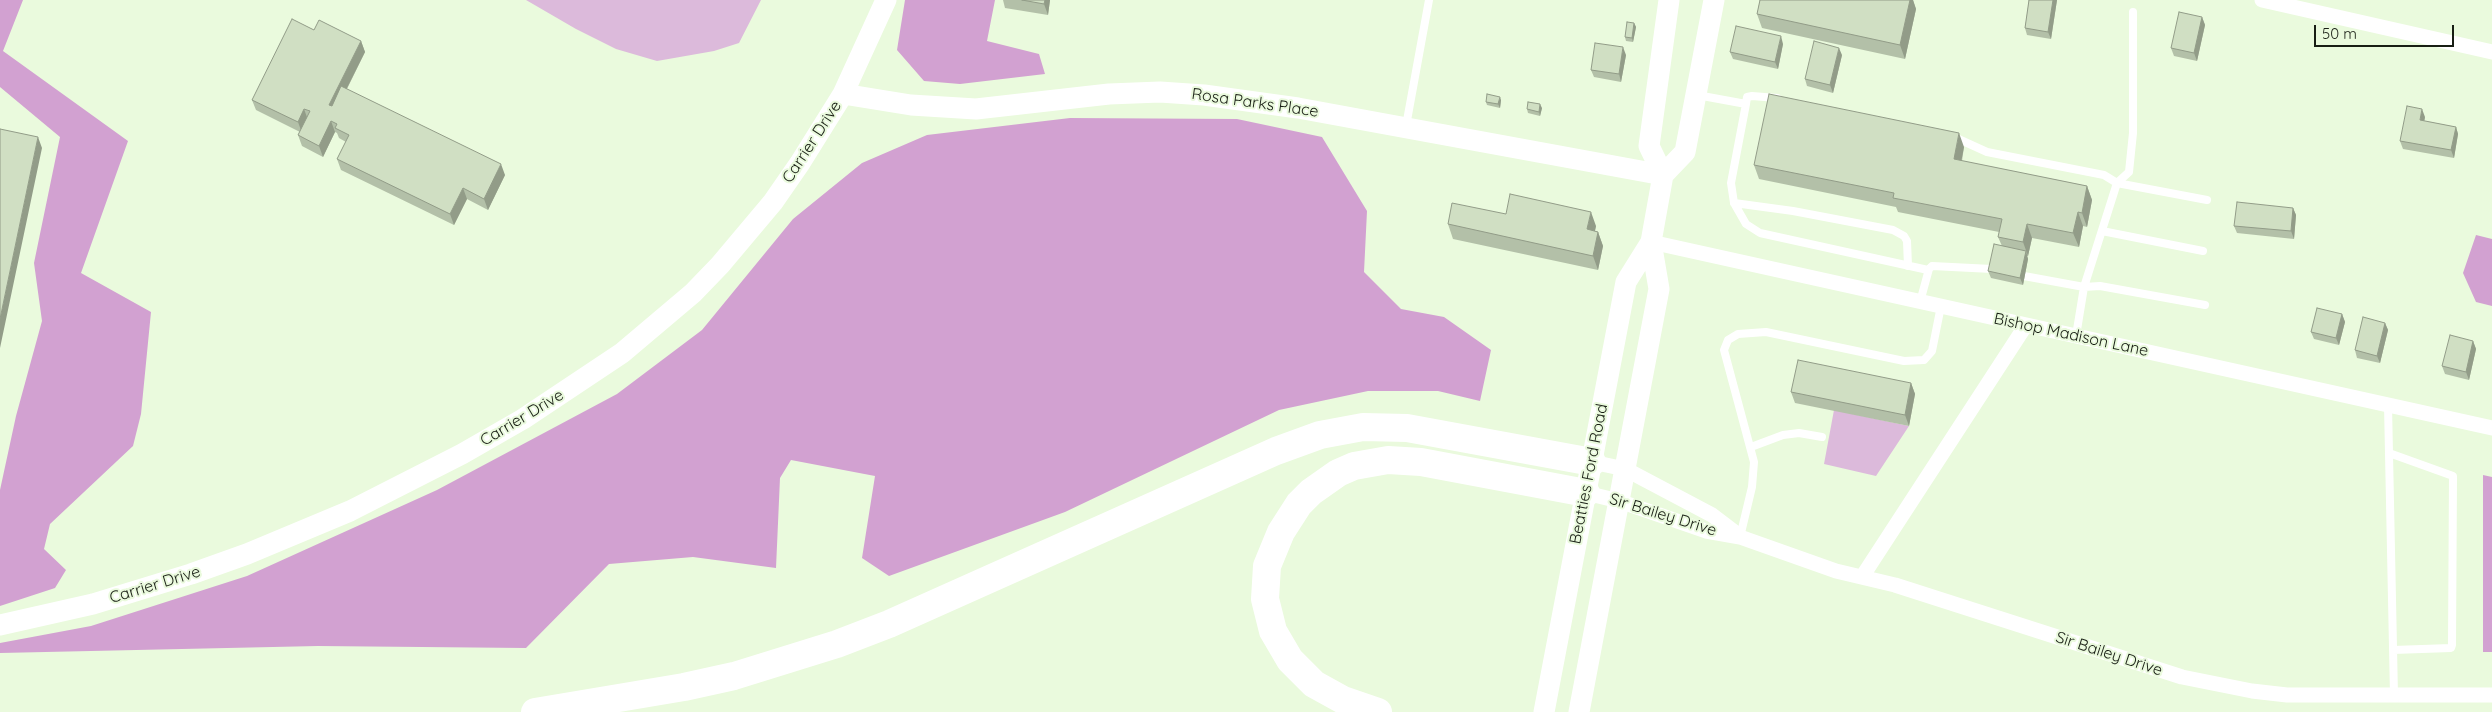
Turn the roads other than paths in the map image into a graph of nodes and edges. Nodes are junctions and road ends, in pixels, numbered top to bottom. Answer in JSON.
{"nodes":[{"id":1,"x":886,"y":0,"type":"edge"},
{"id":2,"x":1429,"y":0,"type":"edge"},
{"id":3,"x":1669,"y":0,"type":"edge"},
{"id":4,"x":1714,"y":0,"type":"edge"},
{"id":5,"x":2262,"y":0,"type":"edge"},
{"id":6,"x":2133,"y":12,"type":"dead end"},
{"id":7,"x":2492,"y":52,"type":"edge"},
{"id":8,"x":843,"y":94,"type":"junction"},
{"id":9,"x":1696,"y":95,"type":"junction"},
{"id":10,"x":1788,"y":99,"type":"edge"},
{"id":11,"x":1746,"y":104,"type":"junction"},
{"id":12,"x":1406,"y":127,"type":"junction"},
{"id":13,"x":1946,"y":134,"type":"edge"},
{"id":14,"x":1663,"y":175,"type":"junction"},
{"id":15,"x":2117,"y":182,"type":"junction"},
{"id":16,"x":2207,"y":200,"type":"dead end"},
{"id":17,"x":1734,"y":203,"type":"junction"},
{"id":18,"x":2102,"y":231,"type":"junction"},
{"id":19,"x":1651,"y":242,"type":"junction"},
{"id":20,"x":2203,"y":252,"type":"dead end"},
{"id":21,"x":1908,"y":266,"type":"junction"},
{"id":22,"x":1928,"y":270,"type":"junction"},
{"id":23,"x":1992,"y":270,"type":"edge"},
{"id":24,"x":2024,"y":276,"type":"edge"},
{"id":25,"x":2084,"y":287,"type":"junction"},
{"id":26,"x":1920,"y":302,"type":"junction"},
{"id":27,"x":1941,"y":306,"type":"junction"},
{"id":28,"x":2205,"y":306,"type":"dead end"},
{"id":29,"x":2026,"y":325,"type":"junction"},
{"id":30,"x":2076,"y":336,"type":"junction"},
{"id":31,"x":2388,"y":405,"type":"junction"},
{"id":32,"x":2492,"y":428,"type":"edge"},
{"id":33,"x":1822,"y":437,"type":"dead end"},
{"id":34,"x":1751,"y":447,"type":"junction"},
{"id":35,"x":2389,"y":453,"type":"junction"},
{"id":36,"x":1592,"y":462,"type":"junction"},
{"id":37,"x":1625,"y":469,"type":"junction"},
{"id":38,"x":1586,"y":493,"type":"junction"},
{"id":39,"x":1619,"y":501,"type":"junction"},
{"id":40,"x":1740,"y":537,"type":"junction"},
{"id":41,"x":1862,"y":577,"type":"junction"},
{"id":42,"x":0,"y":625,"type":"edge"},
{"id":43,"x":2393,"y":650,"type":"junction"},
{"id":44,"x":2492,"y":695,"type":"edge"},
{"id":45,"x":2394,"y":696,"type":"junction"},
{"id":46,"x":535,"y":712,"type":"edge"},
{"id":47,"x":1378,"y":712,"type":"edge"},
{"id":48,"x":1544,"y":712,"type":"edge"},
{"id":49,"x":1579,"y":712,"type":"edge"}],
"edges":[{"from":1,"to":8,"type":"street","name":"Carrier Drive"},
{"from":2,"to":12,"type":"lane"},
{"from":3,"to":14,"type":"street"},
{"from":4,"to":9,"type":"street"},
{"from":5,"to":7,"type":"street"},
{"from":6,"to":15,"type":"lane"},
{"from":8,"to":12,"type":"street","name":"Rosa Parks Place"},
{"from":8,"to":42,"type":"street","name":"Carrier Drive"},
{"from":9,"to":11,"type":"lane"},
{"from":9,"to":14,"type":"street"},
{"from":10,"to":11,"type":"lane"},
{"from":11,"to":17,"type":"lane"},
{"from":12,"to":14,"type":"street","name":"Rosa Parks Place"},
{"from":13,"to":15,"type":"lane"},
{"from":14,"to":19,"type":"street","name":"Beatties Ford Road"},
{"from":15,"to":16,"type":"lane"},
{"from":15,"to":18,"type":"lane"},
{"from":17,"to":21,"type":"lane"},
{"from":17,"to":21,"type":"lane"},
{"from":18,"to":20,"type":"lane"},
{"from":18,"to":25,"type":"lane"},
{"from":19,"to":26,"type":"street","name":"Bishop Madison Lane"},
{"from":19,"to":36,"type":"street","name":"Beatties Ford Road"},
{"from":19,"to":37,"type":"street","name":"Beatties Ford Road"},
{"from":21,"to":22,"type":"lane"},
{"from":22,"to":23,"type":"lane"},
{"from":22,"to":26,"type":"lane"},
{"from":24,"to":25,"type":"lane"},
{"from":25,"to":28,"type":"lane"},
{"from":25,"to":30,"type":"lane"},
{"from":26,"to":27,"type":"street","name":"Bishop Madison Lane"},
{"from":27,"to":29,"type":"street","name":"Bishop Madison Lane"},
{"from":27,"to":34,"type":"lane"},
{"from":29,"to":30,"type":"street","name":"Bishop Madison Lane"},
{"from":29,"to":41,"type":"street"},
{"from":30,"to":31,"type":"street","name":"Bishop Madison Lane"},
{"from":31,"to":32,"type":"street","name":"Bishop Madison Lane"},
{"from":31,"to":35,"type":"lane"},
{"from":33,"to":34,"type":"lane"},
{"from":34,"to":40,"type":"lane"},
{"from":35,"to":43,"type":"lane"},
{"from":35,"to":43,"type":"lane"},
{"from":36,"to":37,"type":"street","name":"Sir Bailey Drive"},
{"from":36,"to":38,"type":"street","name":"Beatties Ford Road"},
{"from":36,"to":46,"type":"highway"},
{"from":37,"to":39,"type":"street","name":"Beatties Ford Road"},
{"from":37,"to":40,"type":"street","name":"Sir Bailey Drive"},
{"from":38,"to":39,"type":"street","name":"Sir Bailey Drive"},
{"from":38,"to":47,"type":"highway"},
{"from":38,"to":48,"type":"street","name":"Beatties Ford Road"},
{"from":39,"to":40,"type":"street","name":"Sir Bailey Drive"},
{"from":39,"to":49,"type":"street","name":"Beatties Ford Road"},
{"from":40,"to":41,"type":"street","name":"Sir Bailey Drive"},
{"from":41,"to":45,"type":"street","name":"Sir Bailey Drive"},
{"from":43,"to":45,"type":"lane"},
{"from":44,"to":45,"type":"street","name":"Sir Bailey Drive"}]}
